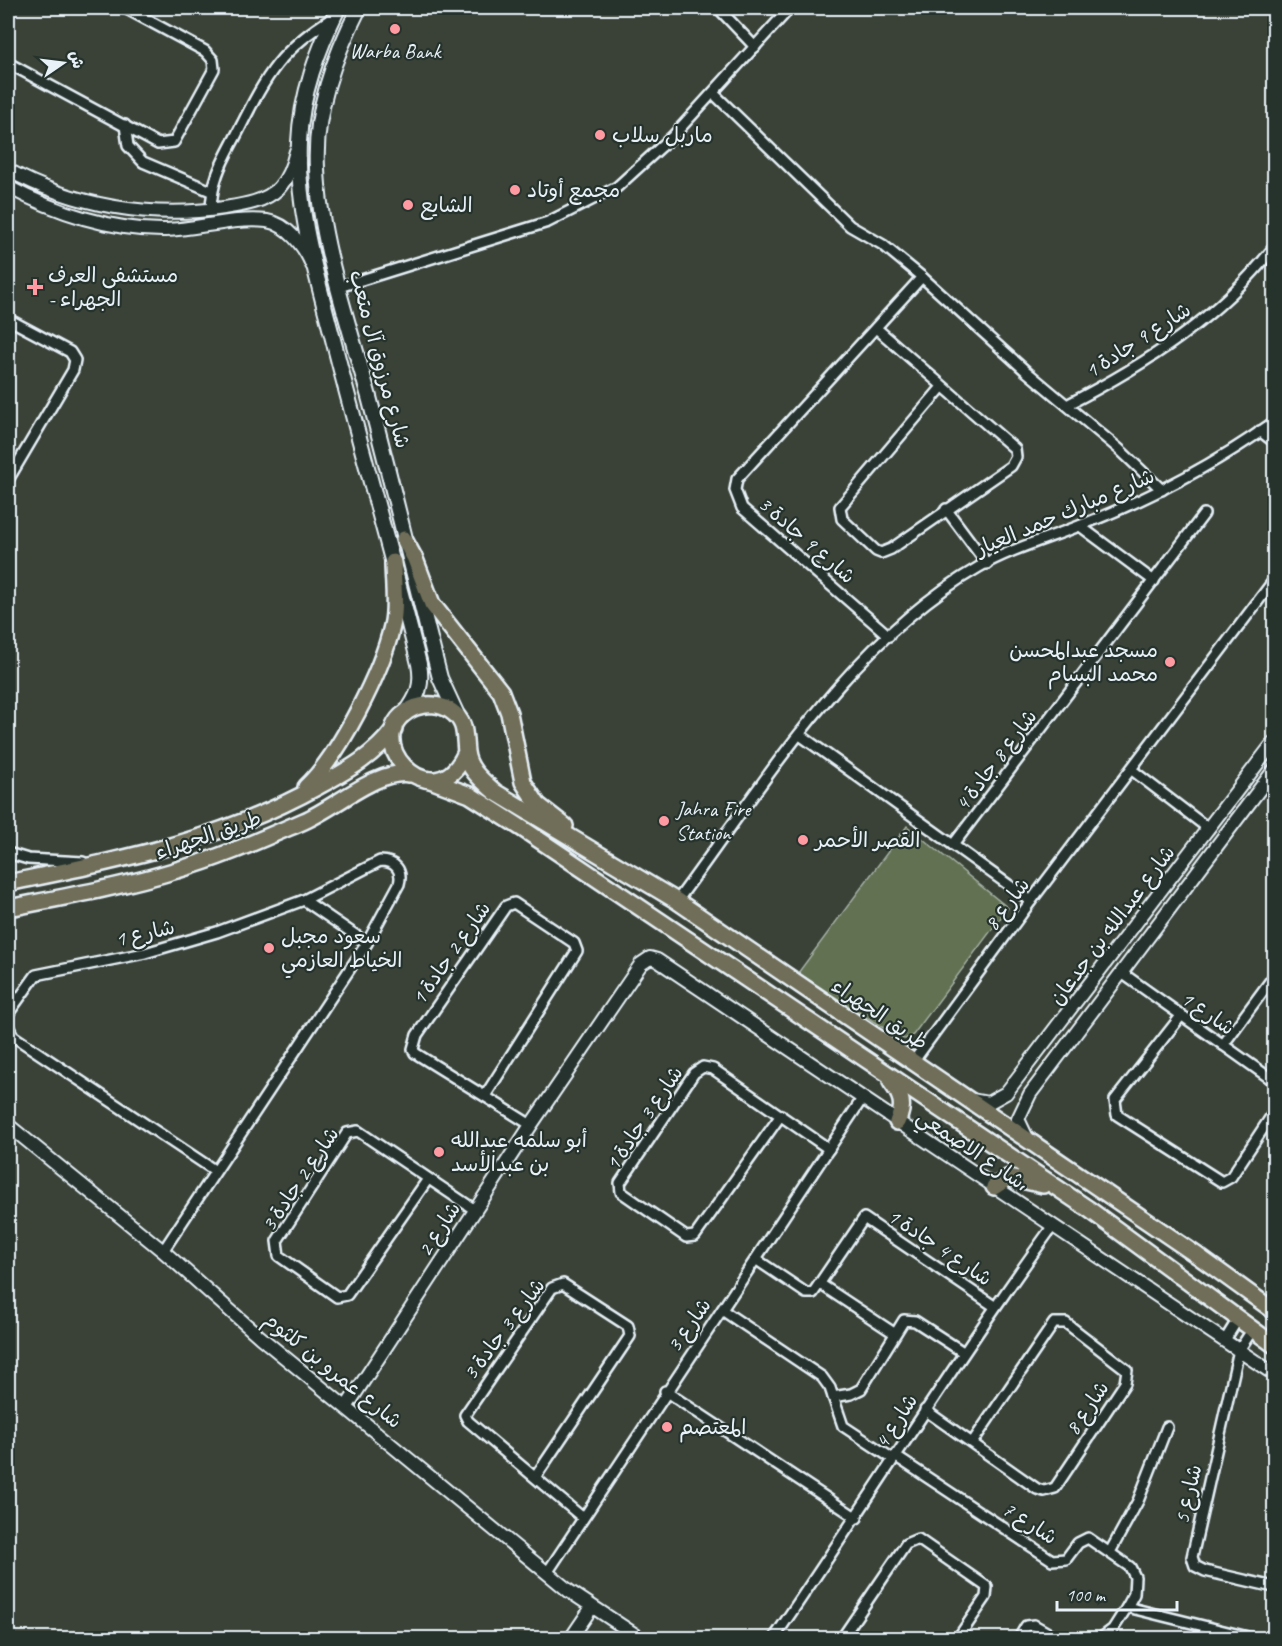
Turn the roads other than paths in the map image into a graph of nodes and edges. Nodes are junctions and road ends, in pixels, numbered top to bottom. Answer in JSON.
{"nodes":[{"id":1,"x":125,"y":8,"type":"edge"},
{"id":2,"x":358,"y":8,"type":"edge"},
{"id":3,"x":718,"y":8,"type":"edge"},
{"id":4,"x":790,"y":8,"type":"edge"},
{"id":5,"x":336,"y":12,"type":"edge"},
{"id":6,"x":755,"y":47,"type":"junction"},
{"id":7,"x":8,"y":63,"type":"edge"},
{"id":8,"x":713,"y":93,"type":"junction"},
{"id":9,"x":125,"y":125,"type":"junction"},
{"id":10,"x":299,"y":141,"type":"junction"},
{"id":11,"x":8,"y":171,"type":"edge"},
{"id":12,"x":8,"y":188,"type":"edge"},
{"id":13,"x":212,"y":191,"type":"junction"},
{"id":14,"x":233,"y":206,"type":"junction"},
{"id":15,"x":211,"y":210,"type":"junction"},
{"id":16,"x":236,"y":223,"type":"junction"},
{"id":17,"x":1275,"y":248,"type":"edge"},
{"id":18,"x":922,"y":276,"type":"junction"},
{"id":19,"x":318,"y":281,"type":"junction"},
{"id":20,"x":339,"y":286,"type":"junction"},
{"id":21,"x":8,"y":319,"type":"edge"},
{"id":22,"x":876,"y":328,"type":"junction"},
{"id":23,"x":942,"y":387,"type":"junction"},
{"id":24,"x":1067,"y":405,"type":"junction"},
{"id":25,"x":1275,"y":422,"type":"edge"},
{"id":26,"x":1260,"y":432,"type":"junction"},
{"id":27,"x":1275,"y":442,"type":"edge"},
{"id":28,"x":12,"y":461,"type":"edge"},
{"id":29,"x":8,"y":480,"type":"edge"},
{"id":30,"x":1162,"y":490,"type":"junction"},
{"id":31,"x":946,"y":509,"type":"junction"},
{"id":32,"x":1204,"y":514,"type":"dead end"},
{"id":33,"x":1080,"y":526,"type":"junction"},
{"id":34,"x":404,"y":539,"type":"junction"},
{"id":35,"x":393,"y":562,"type":"junction"},
{"id":36,"x":987,"y":564,"type":"junction"},
{"id":37,"x":1275,"y":580,"type":"edge"},
{"id":38,"x":1154,"y":581,"type":"junction"},
{"id":39,"x":890,"y":636,"type":"junction"},
{"id":40,"x":459,"y":718,"type":"junction"},
{"id":41,"x":400,"y":720,"type":"junction"},
{"id":42,"x":801,"y":735,"type":"junction"},
{"id":43,"x":1275,"y":742,"type":"edge"},
{"id":44,"x":466,"y":752,"type":"junction"},
{"id":45,"x":1132,"y":770,"type":"junction"},
{"id":46,"x":1275,"y":770,"type":"edge"},
{"id":47,"x":410,"y":774,"type":"junction"},
{"id":48,"x":428,"y":780,"type":"junction"},
{"id":49,"x":278,"y":809,"type":"junction"},
{"id":50,"x":1209,"y":829,"type":"junction"},
{"id":51,"x":579,"y":842,"type":"junction"},
{"id":52,"x":953,"y":845,"type":"junction"},
{"id":53,"x":596,"y":852,"type":"junction"},
{"id":54,"x":8,"y":853,"type":"edge"},
{"id":55,"x":104,"y":863,"type":"junction"},
{"id":56,"x":583,"y":871,"type":"junction"},
{"id":57,"x":636,"y":877,"type":"junction"},
{"id":58,"x":1170,"y":882,"type":"junction"},
{"id":59,"x":8,"y":883,"type":"edge"},
{"id":60,"x":1182,"y":893,"type":"junction"},
{"id":61,"x":1159,"y":897,"type":"junction"},
{"id":62,"x":621,"y":898,"type":"junction"},
{"id":63,"x":304,"y":900,"type":"junction"},
{"id":64,"x":677,"y":901,"type":"junction"},
{"id":65,"x":1031,"y":901,"type":"junction"},
{"id":66,"x":8,"y":908,"type":"edge"},
{"id":67,"x":1171,"y":908,"type":"junction"},
{"id":68,"x":367,"y":943,"type":"junction"},
{"id":69,"x":650,"y":958,"type":"joint"},
{"id":70,"x":1122,"y":973,"type":"junction"},
{"id":71,"x":1275,"y":976,"type":"edge"},
{"id":72,"x":8,"y":1014,"type":"edge"},
{"id":73,"x":1180,"y":1016,"type":"junction"},
{"id":74,"x":8,"y":1026,"type":"edge"},
{"id":75,"x":1223,"y":1045,"type":"junction"},
{"id":76,"x":913,"y":1062,"type":"junction"},
{"id":77,"x":883,"y":1073,"type":"junction"},
{"id":78,"x":1017,"y":1080,"type":"junction"},
{"id":79,"x":1275,"y":1081,"type":"edge"},
{"id":80,"x":1030,"y":1094,"type":"junction"},
{"id":81,"x":485,"y":1096,"type":"junction"},
{"id":82,"x":964,"y":1097,"type":"junction"},
{"id":83,"x":862,"y":1099,"type":"junction"},
{"id":84,"x":1275,"y":1112,"type":"edge"},
{"id":85,"x":781,"y":1115,"type":"junction"},
{"id":86,"x":897,"y":1122,"type":"junction"},
{"id":87,"x":8,"y":1125,"type":"edge"},
{"id":88,"x":531,"y":1125,"type":"junction"},
{"id":89,"x":1030,"y":1141,"type":"junction"},
{"id":90,"x":830,"y":1149,"type":"junction"},
{"id":91,"x":214,"y":1170,"type":"junction"},
{"id":92,"x":428,"y":1179,"type":"junction"},
{"id":93,"x":994,"y":1187,"type":"junction"},
{"id":94,"x":1063,"y":1192,"type":"junction"},
{"id":95,"x":475,"y":1210,"type":"junction"},
{"id":96,"x":1052,"y":1227,"type":"junction"},
{"id":97,"x":163,"y":1251,"type":"junction"},
{"id":98,"x":757,"y":1260,"type":"junction"},
{"id":99,"x":820,"y":1284,"type":"junction"},
{"id":100,"x":994,"y":1306,"type":"junction"},
{"id":101,"x":722,"y":1310,"type":"junction"},
{"id":102,"x":1275,"y":1311,"type":"edge"},
{"id":103,"x":1238,"y":1318,"type":"junction"},
{"id":104,"x":1253,"y":1329,"type":"junction"},
{"id":105,"x":894,"y":1334,"type":"junction"},
{"id":106,"x":1225,"y":1340,"type":"junction"},
{"id":107,"x":1275,"y":1345,"type":"edge"},
{"id":108,"x":1239,"y":1350,"type":"junction"},
{"id":109,"x":963,"y":1352,"type":"junction"},
{"id":110,"x":1275,"y":1374,"type":"edge"},
{"id":111,"x":665,"y":1391,"type":"junction"},
{"id":112,"x":833,"y":1397,"type":"junction"},
{"id":113,"x":347,"y":1406,"type":"junction"},
{"id":114,"x":925,"y":1410,"type":"junction"},
{"id":115,"x":1167,"y":1427,"type":"dead end"},
{"id":116,"x":972,"y":1443,"type":"junction"},
{"id":117,"x":894,"y":1458,"type":"junction"},
{"id":118,"x":536,"y":1476,"type":"junction"},
{"id":119,"x":583,"y":1518,"type":"junction"},
{"id":120,"x":857,"y":1518,"type":"junction"},
{"id":121,"x":1110,"y":1552,"type":"junction"},
{"id":122,"x":547,"y":1573,"type":"junction"},
{"id":123,"x":1275,"y":1587,"type":"edge"},
{"id":124,"x":592,"y":1607,"type":"junction"},
{"id":125,"x":1127,"y":1607,"type":"junction"},
{"id":126,"x":571,"y":1638,"type":"edge"},
{"id":127,"x":640,"y":1638,"type":"edge"},
{"id":128,"x":774,"y":1638,"type":"edge"},
{"id":129,"x":842,"y":1638,"type":"edge"},
{"id":130,"x":958,"y":1638,"type":"edge"},
{"id":131,"x":1019,"y":1638,"type":"edge"},
{"id":132,"x":1057,"y":1638,"type":"edge"},
{"id":133,"x":1101,"y":1638,"type":"edge"},
{"id":134,"x":1252,"y":1638,"type":"edge"}],
"edges":[{"from":1,"to":9,"type":"street"},
{"from":2,"to":20,"type":"main road","name":"شارع مرزوق آل متعب"},
{"from":3,"to":6,"type":"street"},
{"from":4,"to":6,"type":"street"},
{"from":5,"to":10,"type":"main road","name":"شارع مرزوق آل متعب"},
{"from":5,"to":13,"type":"street"},
{"from":6,"to":8,"type":"street"},
{"from":7,"to":9,"type":"street"},
{"from":8,"to":18,"type":"street"},
{"from":8,"to":20,"type":"street"},
{"from":9,"to":13,"type":"street"},
{"from":10,"to":14,"type":"street"},
{"from":10,"to":19,"type":"main road","name":"شارع مرزوق آل متعب"},
{"from":11,"to":15,"type":"street"},
{"from":12,"to":16,"type":"street"},
{"from":13,"to":15,"type":"street"},
{"from":14,"to":15,"type":"street"},
{"from":14,"to":16,"type":"street"},
{"from":16,"to":19,"type":"street"},
{"from":17,"to":24,"type":"street","name":"شارع 9 جادة 1"},
{"from":18,"to":22,"type":"street","name":"شارع 9 جادة 3"},
{"from":18,"to":24,"type":"street"},
{"from":19,"to":35,"type":"main road","name":"شارع مرزوق آل متعب"},
{"from":20,"to":34,"type":"main road","name":"شارع مرزوق آل متعب"},
{"from":21,"to":28,"type":"street"},
{"from":22,"to":23,"type":"street","name":"شارع 9 جادة 3"},
{"from":22,"to":39,"type":"street","name":"شارع 9 جادة 3"},
{"from":23,"to":31,"type":"street","name":"شارع 9 جادة 3"},
{"from":23,"to":31,"type":"street","name":"شارع 9 جادة 3"},
{"from":24,"to":30,"type":"street"},
{"from":25,"to":26,"type":"street","name":"شارع مبارك حمد العيار"},
{"from":26,"to":27,"type":"street"},
{"from":26,"to":30,"type":"street","name":"شارع مبارك حمد العيار"},
{"from":28,"to":29,"type":"street"},
{"from":30,"to":33,"type":"street","name":"شارع مبارك حمد العيار"},
{"from":31,"to":36,"type":"street"},
{"from":32,"to":38,"type":"street","name":"شارع 8 جادة 4"},
{"from":33,"to":36,"type":"street","name":"شارع مبارك حمد العيار"},
{"from":33,"to":38,"type":"street"},
{"from":34,"to":40,"type":"main road","name":"شارع مرزوق آل متعب"},
{"from":34,"to":51,"type":"highway"},
{"from":35,"to":41,"type":"main road","name":"شارع مرزوق آل متعب"},
{"from":35,"to":49,"type":"highway"},
{"from":36,"to":39,"type":"street","name":"شارع مبارك حمد العيار"},
{"from":37,"to":45,"type":"street","name":"شارع 8"},
{"from":38,"to":52,"type":"street","name":"شارع 8 جادة 4"},
{"from":39,"to":42,"type":"street","name":"شارع مبارك حمد العيار"},
{"from":40,"to":41,"type":"highway"},
{"from":40,"to":44,"type":"highway"},
{"from":41,"to":47,"type":"highway"},
{"from":41,"to":49,"type":"highway","name":"طريق الجهراء"},
{"from":42,"to":52,"type":"street"},
{"from":42,"to":64,"type":"street","name":"شارع مبارك حمد العيار"},
{"from":43,"to":50,"type":"street","name":"شارع عبدالله بن جدعان"},
{"from":44,"to":48,"type":"highway"},
{"from":44,"to":51,"type":"highway","name":"طريق الجهراء"},
{"from":45,"to":50,"type":"street"},
{"from":45,"to":65,"type":"street","name":"شارع 8"},
{"from":46,"to":60,"type":"street","name":"شارع عبدالله بن جدعان"},
{"from":47,"to":48,"type":"highway"},
{"from":47,"to":66,"type":"highway","name":"طريق الجهراء"},
{"from":48,"to":56,"type":"highway"},
{"from":49,"to":55,"type":"highway","name":"طريق الجهراء"},
{"from":50,"to":58,"type":"street","name":"شارع عبدالله بن جدعان"},
{"from":51,"to":53,"type":"highway","name":"طريق الجهراء"},
{"from":52,"to":65,"type":"street"},
{"from":53,"to":56,"type":"highway"},
{"from":53,"to":57,"type":"highway","name":"طريق الجهراء"},
{"from":54,"to":55,"type":"street"},
{"from":55,"to":59,"type":"highway","name":"طريق الجهراء"},
{"from":56,"to":62,"type":"highway"},
{"from":57,"to":62,"type":"highway"},
{"from":57,"to":64,"type":"highway","name":"طريق الجهراء"},
{"from":58,"to":60,"type":"street"},
{"from":58,"to":61,"type":"street","name":"شارع عبدالله بن جدعان"},
{"from":60,"to":67,"type":"street","name":"شارع عبدالله بن جدعان"},
{"from":61,"to":67,"type":"street"},
{"from":61,"to":78,"type":"street","name":"شارع عبدالله بن جدعان"},
{"from":62,"to":77,"type":"highway"},
{"from":63,"to":68,"type":"street"},
{"from":63,"to":68,"type":"street","name":"شارع 1"},
{"from":63,"to":72,"type":"street","name":"شارع 1"},
{"from":64,"to":76,"type":"highway","name":"طريق الجهراء"},
{"from":65,"to":76,"type":"street","name":"شارع 8"},
{"from":67,"to":70,"type":"street","name":"شارع عبدالله بن جدعان"},
{"from":68,"to":91,"type":"street","name":"شارع 1"},
{"from":69,"to":83,"type":"street","name":"شارع الاصمعي،"},
{"from":69,"to":88,"type":"street","name":"شارع 2"},
{"from":70,"to":73,"type":"street","name":"شارع 1"},
{"from":70,"to":80,"type":"street","name":"شارع عبدالله بن جدعان"},
{"from":71,"to":75,"type":"street"},
{"from":73,"to":75,"type":"street","name":"شارع 1"},
{"from":73,"to":84,"type":"street"},
{"from":74,"to":91,"type":"street"},
{"from":75,"to":79,"type":"street","name":"شارع 1"},
{"from":76,"to":82,"type":"highway","name":"طريق الجهراء"},
{"from":77,"to":86,"type":"highway"},
{"from":77,"to":94,"type":"highway"},
{"from":78,"to":80,"type":"street"},
{"from":78,"to":82,"type":"street","name":"شارع عبدالله بن جدعان"},
{"from":80,"to":89,"type":"street","name":"شارع عبدالله بن جدعان"},
{"from":81,"to":81,"type":"street","name":"شارع 2 جادة 1"},
{"from":81,"to":88,"type":"street","name":"شارع 2 جادة 1"},
{"from":82,"to":89,"type":"highway","name":"طريق الجهراء"},
{"from":83,"to":86,"type":"street","name":"شارع الاصمعي،"},
{"from":83,"to":90,"type":"street","name":"شارع 3"},
{"from":85,"to":85,"type":"street","name":"شارع 3 جادة 1"},
{"from":85,"to":90,"type":"street","name":"شارع 3 جادة 1"},
{"from":86,"to":93,"type":"street","name":"شارع الاصمعي،"},
{"from":87,"to":97,"type":"street","name":"شارع عمرو بن كلثوم"},
{"from":88,"to":95,"type":"street","name":"شارع 2"},
{"from":89,"to":102,"type":"highway","name":"طريق الجهراء"},
{"from":90,"to":98,"type":"street","name":"شارع 3"},
{"from":91,"to":97,"type":"street","name":"شارع 1"},
{"from":92,"to":92,"type":"street","name":"شارع 2 جادة 3"},
{"from":92,"to":95,"type":"street","name":"شارع 2 جادة 3"},
{"from":93,"to":94,"type":"highway"},
{"from":93,"to":96,"type":"street","name":"شارع الاصمعي،"},
{"from":94,"to":103,"type":"highway"},
{"from":95,"to":113,"type":"street","name":"شارع 2"},
{"from":96,"to":100,"type":"street","name":"شارع 4"},
{"from":96,"to":106,"type":"street","name":"شارع الاصمعي،"},
{"from":97,"to":113,"type":"street","name":"شارع عمرو بن كلثوم"},
{"from":98,"to":99,"type":"street"},
{"from":98,"to":101,"type":"street","name":"شارع 3"},
{"from":99,"to":100,"type":"street","name":"شارع 4 جادة 1"},
{"from":99,"to":105,"type":"street"},
{"from":100,"to":109,"type":"street","name":"شارع 4"},
{"from":101,"to":111,"type":"street","name":"شارع 3"},
{"from":101,"to":112,"type":"street"},
{"from":103,"to":104,"type":"highway"},
{"from":103,"to":106,"type":"street"},
{"from":104,"to":107,"type":"highway"},
{"from":104,"to":108,"type":"street"},
{"from":105,"to":109,"type":"street"},
{"from":105,"to":112,"type":"street"},
{"from":106,"to":108,"type":"street","name":"شارع الاصمعي،"},
{"from":108,"to":110,"type":"street","name":"شارع الاصمعي،"},
{"from":108,"to":123,"type":"street","name":"شارع 5"},
{"from":109,"to":114,"type":"street","name":"شارع 4"},
{"from":111,"to":119,"type":"street","name":"شارع 3"},
{"from":111,"to":120,"type":"street"},
{"from":112,"to":117,"type":"street"},
{"from":113,"to":122,"type":"street","name":"شارع عمرو بن كلثوم"},
{"from":114,"to":116,"type":"street","name":"شارع 8"},
{"from":114,"to":117,"type":"street","name":"شارع 4"},
{"from":115,"to":121,"type":"street"},
{"from":116,"to":116,"type":"street","name":"شارع 8"},
{"from":117,"to":120,"type":"street","name":"شارع 4"},
{"from":117,"to":121,"type":"street","name":"شارع 7"},
{"from":118,"to":118,"type":"street","name":"شارع 3 جادة 3"},
{"from":118,"to":119,"type":"street","name":"شارع 3 جادة 3"},
{"from":119,"to":122,"type":"street","name":"شارع 3"},
{"from":120,"to":128,"type":"street","name":"شارع 4"},
{"from":121,"to":125,"type":"street","name":"شارع 7"},
{"from":122,"to":124,"type":"street","name":"شارع عمرو بن كلثوم"},
{"from":124,"to":126,"type":"street"},
{"from":124,"to":127,"type":"street","name":"شارع عمرو بن كلثوم"},
{"from":125,"to":133,"type":"street","name":"شارع 7"},
{"from":125,"to":134,"type":"street"},
{"from":129,"to":130,"type":"street"},
{"from":131,"to":132,"type":"street"}]}
